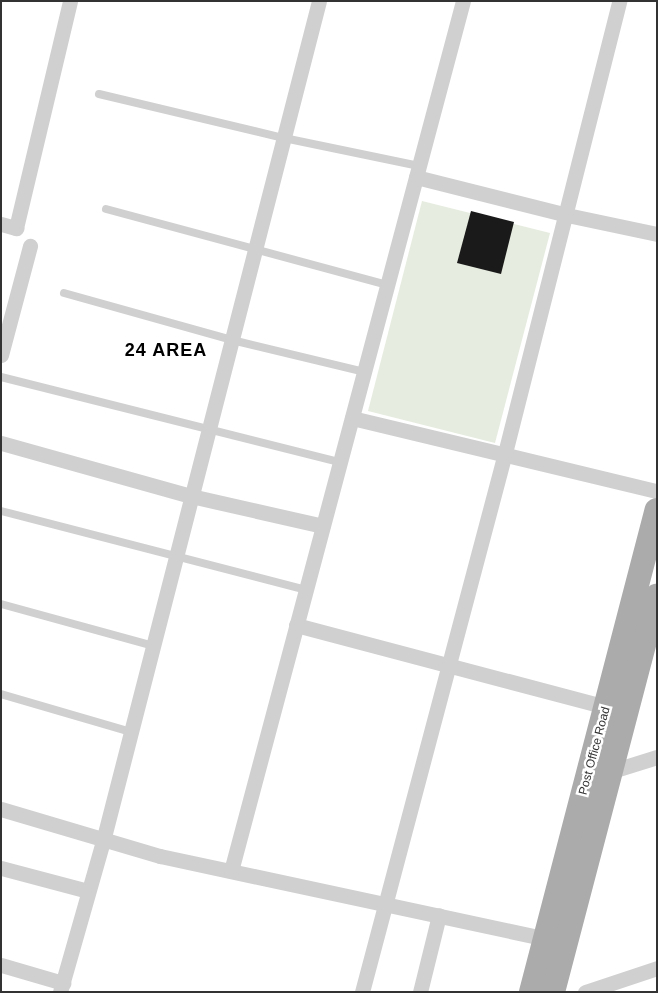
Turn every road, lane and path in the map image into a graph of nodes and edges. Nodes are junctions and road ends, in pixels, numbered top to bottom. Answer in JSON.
{"nodes":[{"id":1,"x":70,"y":1,"type":"edge"},
{"id":2,"x":319,"y":1,"type":"edge"},
{"id":3,"x":463,"y":1,"type":"edge"},
{"id":4,"x":619,"y":1,"type":"edge"},
{"id":5,"x":99,"y":94,"type":"dead end"},
{"id":6,"x":284,"y":138,"type":"junction"},
{"id":7,"x":417,"y":171,"type":"junction"},
{"id":8,"x":106,"y":210,"type":"dead end"},
{"id":9,"x":567,"y":215,"type":"junction"},
{"id":10,"x":1,"y":224,"type":"edge"},
{"id":11,"x":657,"y":234,"type":"edge"},
{"id":12,"x":30,"y":246,"type":"dead end"},
{"id":13,"x":255,"y":249,"type":"junction"},
{"id":14,"x":387,"y":286,"type":"junction"},
{"id":15,"x":64,"y":293,"type":"dead end"},
{"id":16,"x":232,"y":340,"type":"junction"},
{"id":17,"x":1,"y":355,"type":"edge"},
{"id":18,"x":364,"y":372,"type":"junction"},
{"id":19,"x":1,"y":377,"type":"edge"},
{"id":20,"x":352,"y":418,"type":"junction"},
{"id":21,"x":209,"y":429,"type":"junction"},
{"id":22,"x":1,"y":443,"type":"edge"},
{"id":23,"x":505,"y":453,"type":"junction"},
{"id":24,"x":340,"y":462,"type":"junction"},
{"id":25,"x":657,"y":492,"type":"edge"},
{"id":26,"x":192,"y":496,"type":"junction"},
{"id":27,"x":1,"y":510,"type":"edge"},
{"id":28,"x":655,"y":524,"type":"edge"},
{"id":29,"x":323,"y":526,"type":"junction"},
{"id":30,"x":176,"y":556,"type":"junction"},
{"id":31,"x":306,"y":590,"type":"junction"},
{"id":32,"x":657,"y":595,"type":"edge"},
{"id":33,"x":1,"y":604,"type":"edge"},
{"id":34,"x":296,"y":626,"type":"junction"},
{"id":35,"x":153,"y":646,"type":"junction"},
{"id":36,"x":449,"y":665,"type":"junction"},
{"id":37,"x":1,"y":694,"type":"edge"},
{"id":38,"x":607,"y":707,"type":"junction"},
{"id":39,"x":132,"y":732,"type":"junction"},
{"id":40,"x":657,"y":757,"type":"edge"},
{"id":41,"x":612,"y":771,"type":"junction"},
{"id":42,"x":1,"y":809,"type":"edge"},
{"id":43,"x":103,"y":840,"type":"junction"},
{"id":44,"x":1,"y":868,"type":"edge"},
{"id":45,"x":231,"y":871,"type":"junction"},
{"id":46,"x":88,"y":891,"type":"junction"},
{"id":47,"x":386,"y":905,"type":"junction"},
{"id":48,"x":439,"y":915,"type":"junction"},
{"id":49,"x":544,"y":938,"type":"junction"},
{"id":50,"x":1,"y":965,"type":"edge"},
{"id":51,"x":657,"y":968,"type":"edge"},
{"id":52,"x":62,"y":988,"type":"edge"},
{"id":53,"x":541,"y":991,"type":"edge"},
{"id":54,"x":362,"y":992,"type":"edge"},
{"id":55,"x":420,"y":992,"type":"edge"},
{"id":56,"x":585,"y":992,"type":"edge"}],
"edges":[{"from":1,"to":10,"type":"street"},
{"from":2,"to":6,"type":"street"},
{"from":3,"to":7,"type":"street"},
{"from":4,"to":9,"type":"street"},
{"from":5,"to":6,"type":"lane"},
{"from":6,"to":7,"type":"lane"},
{"from":6,"to":13,"type":"street"},
{"from":7,"to":9,"type":"street"},
{"from":7,"to":14,"type":"street"},
{"from":8,"to":13,"type":"lane"},
{"from":9,"to":11,"type":"street"},
{"from":9,"to":23,"type":"street"},
{"from":12,"to":17,"type":"street"},
{"from":13,"to":14,"type":"lane"},
{"from":13,"to":16,"type":"street"},
{"from":14,"to":18,"type":"street"},
{"from":15,"to":16,"type":"lane"},
{"from":16,"to":18,"type":"lane"},
{"from":16,"to":21,"type":"street"},
{"from":18,"to":20,"type":"street"},
{"from":19,"to":21,"type":"lane"},
{"from":20,"to":23,"type":"street"},
{"from":20,"to":24,"type":"street"},
{"from":21,"to":24,"type":"lane"},
{"from":21,"to":26,"type":"street"},
{"from":22,"to":26,"type":"street"},
{"from":23,"to":25,"type":"street"},
{"from":23,"to":36,"type":"street"},
{"from":24,"to":29,"type":"street"},
{"from":26,"to":29,"type":"street"},
{"from":26,"to":30,"type":"street"},
{"from":27,"to":30,"type":"lane"},
{"from":28,"to":38,"type":"main road","name":"Post Office Road"},
{"from":29,"to":31,"type":"street"},
{"from":30,"to":31,"type":"lane"},
{"from":30,"to":35,"type":"street"},
{"from":31,"to":34,"type":"street"},
{"from":32,"to":41,"type":"main road","name":"Post Office Road"},
{"from":33,"to":35,"type":"lane"},
{"from":34,"to":36,"type":"street"},
{"from":34,"to":45,"type":"street"},
{"from":35,"to":39,"type":"street"},
{"from":36,"to":38,"type":"street"},
{"from":36,"to":47,"type":"street"},
{"from":37,"to":39,"type":"lane"},
{"from":38,"to":49,"type":"main road","name":"Post Office Road"},
{"from":39,"to":43,"type":"street"},
{"from":40,"to":41,"type":"street"},
{"from":41,"to":53,"type":"main road","name":"Post Office Road"},
{"from":42,"to":43,"type":"street"},
{"from":43,"to":45,"type":"street"},
{"from":43,"to":46,"type":"street"},
{"from":44,"to":46,"type":"street"},
{"from":45,"to":47,"type":"street"},
{"from":46,"to":52,"type":"street"},
{"from":47,"to":48,"type":"street"},
{"from":47,"to":54,"type":"street"},
{"from":48,"to":49,"type":"street"},
{"from":48,"to":55,"type":"street"},
{"from":49,"to":53,"type":"main road","name":"Post Office Road"},
{"from":50,"to":52,"type":"street"},
{"from":51,"to":56,"type":"street"}]}
